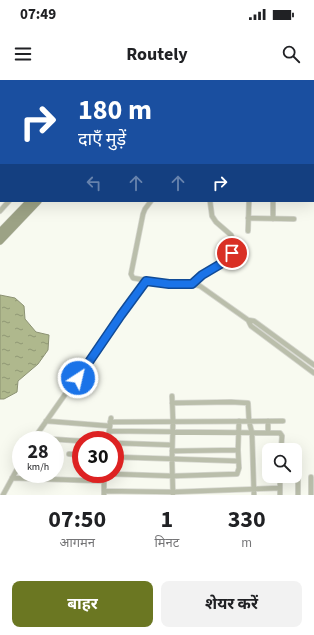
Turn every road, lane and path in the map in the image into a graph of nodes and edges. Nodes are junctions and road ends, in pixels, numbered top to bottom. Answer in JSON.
{"nodes":[{"id":1,"x":270,"y":80,"type":"edge"},
{"id":2,"x":290,"y":80,"type":"edge"},
{"id":3,"x":301,"y":80,"type":"edge"},
{"id":4,"x":8,"y":202,"type":"edge"},
{"id":5,"x":150,"y":202,"type":"edge"},
{"id":6,"x":210,"y":202,"type":"edge"},
{"id":7,"x":249,"y":202,"type":"edge"},
{"id":8,"x":273,"y":202,"type":"edge"},
{"id":9,"x":31,"y":203,"type":"edge"},
{"id":10,"x":0,"y":211,"type":"edge"},
{"id":11,"x":248,"y":218,"type":"junction"},
{"id":12,"x":273,"y":219,"type":"junction"},
{"id":13,"x":294,"y":219,"type":"dead end"},
{"id":14,"x":248,"y":231,"type":"dead end"},
{"id":15,"x":0,"y":232,"type":"edge"},
{"id":16,"x":0,"y":241,"type":"edge"},
{"id":17,"x":146,"y":281,"type":"junction"},
{"id":18,"x":192,"y":284,"type":"junction"},
{"id":19,"x":248,"y":320,"type":"junction"},
{"id":20,"x":314,"y":365,"type":"edge"},
{"id":21,"x":314,"y":373,"type":"edge"},
{"id":22,"x":172,"y":396,"type":"dead end"},
{"id":23,"x":172,"y":403,"type":"junction"},
{"id":24,"x":46,"y":421,"type":"junction"},
{"id":25,"x":173,"y":421,"type":"junction"},
{"id":26,"x":239,"y":421,"type":"junction"},
{"id":27,"x":249,"y":421,"type":"junction"},
{"id":28,"x":268,"y":421,"type":"junction"},
{"id":29,"x":283,"y":421,"type":"dead end"},
{"id":30,"x":110,"y":424,"type":"junction"},
{"id":31,"x":39,"y":431,"type":"edge"},
{"id":32,"x":109,"y":431,"type":"edge"},
{"id":33,"x":172,"y":432,"type":"junction"},
{"id":34,"x":239,"y":432,"type":"junction"},
{"id":35,"x":252,"y":433,"type":"junction"},
{"id":36,"x":268,"y":433,"type":"junction"},
{"id":37,"x":124,"y":443,"type":"edge"},
{"id":38,"x":282,"y":443,"type":"edge"},
{"id":39,"x":172,"y":444,"type":"junction"},
{"id":40,"x":238,"y":450,"type":"junction"},
{"id":41,"x":172,"y":451,"type":"junction"},
{"id":42,"x":69,"y":454,"type":"dead end"},
{"id":43,"x":72,"y":454,"type":"edge"},
{"id":44,"x":124,"y":457,"type":"edge"},
{"id":45,"x":172,"y":460,"type":"junction"},
{"id":46,"x":237,"y":461,"type":"dead end"},
{"id":47,"x":124,"y":474,"type":"edge"},
{"id":48,"x":173,"y":476,"type":"junction"},
{"id":49,"x":311,"y":476,"type":"dead end"},
{"id":50,"x":12,"y":478,"type":"edge"},
{"id":51,"x":280,"y":483,"type":"edge"},
{"id":52,"x":298,"y":483,"type":"edge"},
{"id":53,"x":280,"y":488,"type":"junction"},
{"id":54,"x":255,"y":489,"type":"junction"},
{"id":55,"x":104,"y":493,"type":"edge"},
{"id":56,"x":148,"y":493,"type":"edge"},
{"id":57,"x":173,"y":493,"type":"edge"},
{"id":58,"x":3,"y":495,"type":"edge"},
{"id":59,"x":254,"y":495,"type":"edge"},
{"id":60,"x":280,"y":495,"type":"edge"},
{"id":61,"x":298,"y":495,"type":"edge"},
{"id":62,"x":311,"y":495,"type":"edge"}],
"edges":[{"from":1,"to":2,"type":"street"},
{"from":2,"to":3,"type":"street"},
{"from":4,"to":10,"type":"street"},
{"from":5,"to":17,"type":"street"},
{"from":6,"to":18,"type":"street"},
{"from":7,"to":11,"type":"street"},
{"from":8,"to":12,"type":"street"},
{"from":9,"to":15,"type":"main road"},
{"from":9,"to":16,"type":"main road"},
{"from":11,"to":12,"type":"street"},
{"from":11,"to":14,"type":"street"},
{"from":12,"to":13,"type":"street"},
{"from":17,"to":18,"type":"street"},
{"from":17,"to":24,"type":"street"},
{"from":18,"to":19,"type":"street"},
{"from":19,"to":20,"type":"street"},
{"from":19,"to":21,"type":"street"},
{"from":22,"to":23,"type":"street"},
{"from":23,"to":25,"type":"street"},
{"from":23,"to":27,"type":"street"},
{"from":24,"to":30,"type":"street"},
{"from":24,"to":31,"type":"street"},
{"from":25,"to":26,"type":"street"},
{"from":25,"to":30,"type":"street"},
{"from":25,"to":33,"type":"street"},
{"from":26,"to":27,"type":"street"},
{"from":26,"to":34,"type":"street"},
{"from":27,"to":28,"type":"street"},
{"from":27,"to":35,"type":"street"},
{"from":28,"to":29,"type":"street"},
{"from":28,"to":36,"type":"street"},
{"from":30,"to":32,"type":"street"},
{"from":30,"to":33,"type":"street"},
{"from":33,"to":34,"type":"street"},
{"from":33,"to":39,"type":"street"},
{"from":34,"to":35,"type":"street"},
{"from":34,"to":40,"type":"street"},
{"from":35,"to":36,"type":"street"},
{"from":35,"to":54,"type":"street"},
{"from":36,"to":38,"type":"street"},
{"from":37,"to":39,"type":"street"},
{"from":39,"to":41,"type":"street"},
{"from":40,"to":41,"type":"street"},
{"from":40,"to":48,"type":"street"},
{"from":41,"to":45,"type":"street"},
{"from":42,"to":43,"type":"street"},
{"from":44,"to":45,"type":"street"},
{"from":45,"to":46,"type":"street"},
{"from":45,"to":48,"type":"street"},
{"from":47,"to":48,"type":"street"},
{"from":48,"to":57,"type":"street"},
{"from":49,"to":62,"type":"street"},
{"from":50,"to":58,"type":"street"},
{"from":51,"to":53,"type":"street"},
{"from":52,"to":61,"type":"street"},
{"from":53,"to":54,"type":"street"},
{"from":53,"to":60,"type":"street"},
{"from":54,"to":57,"type":"street"},
{"from":54,"to":59,"type":"street"},
{"from":55,"to":56,"type":"street"},
{"from":56,"to":57,"type":"street"}]}
